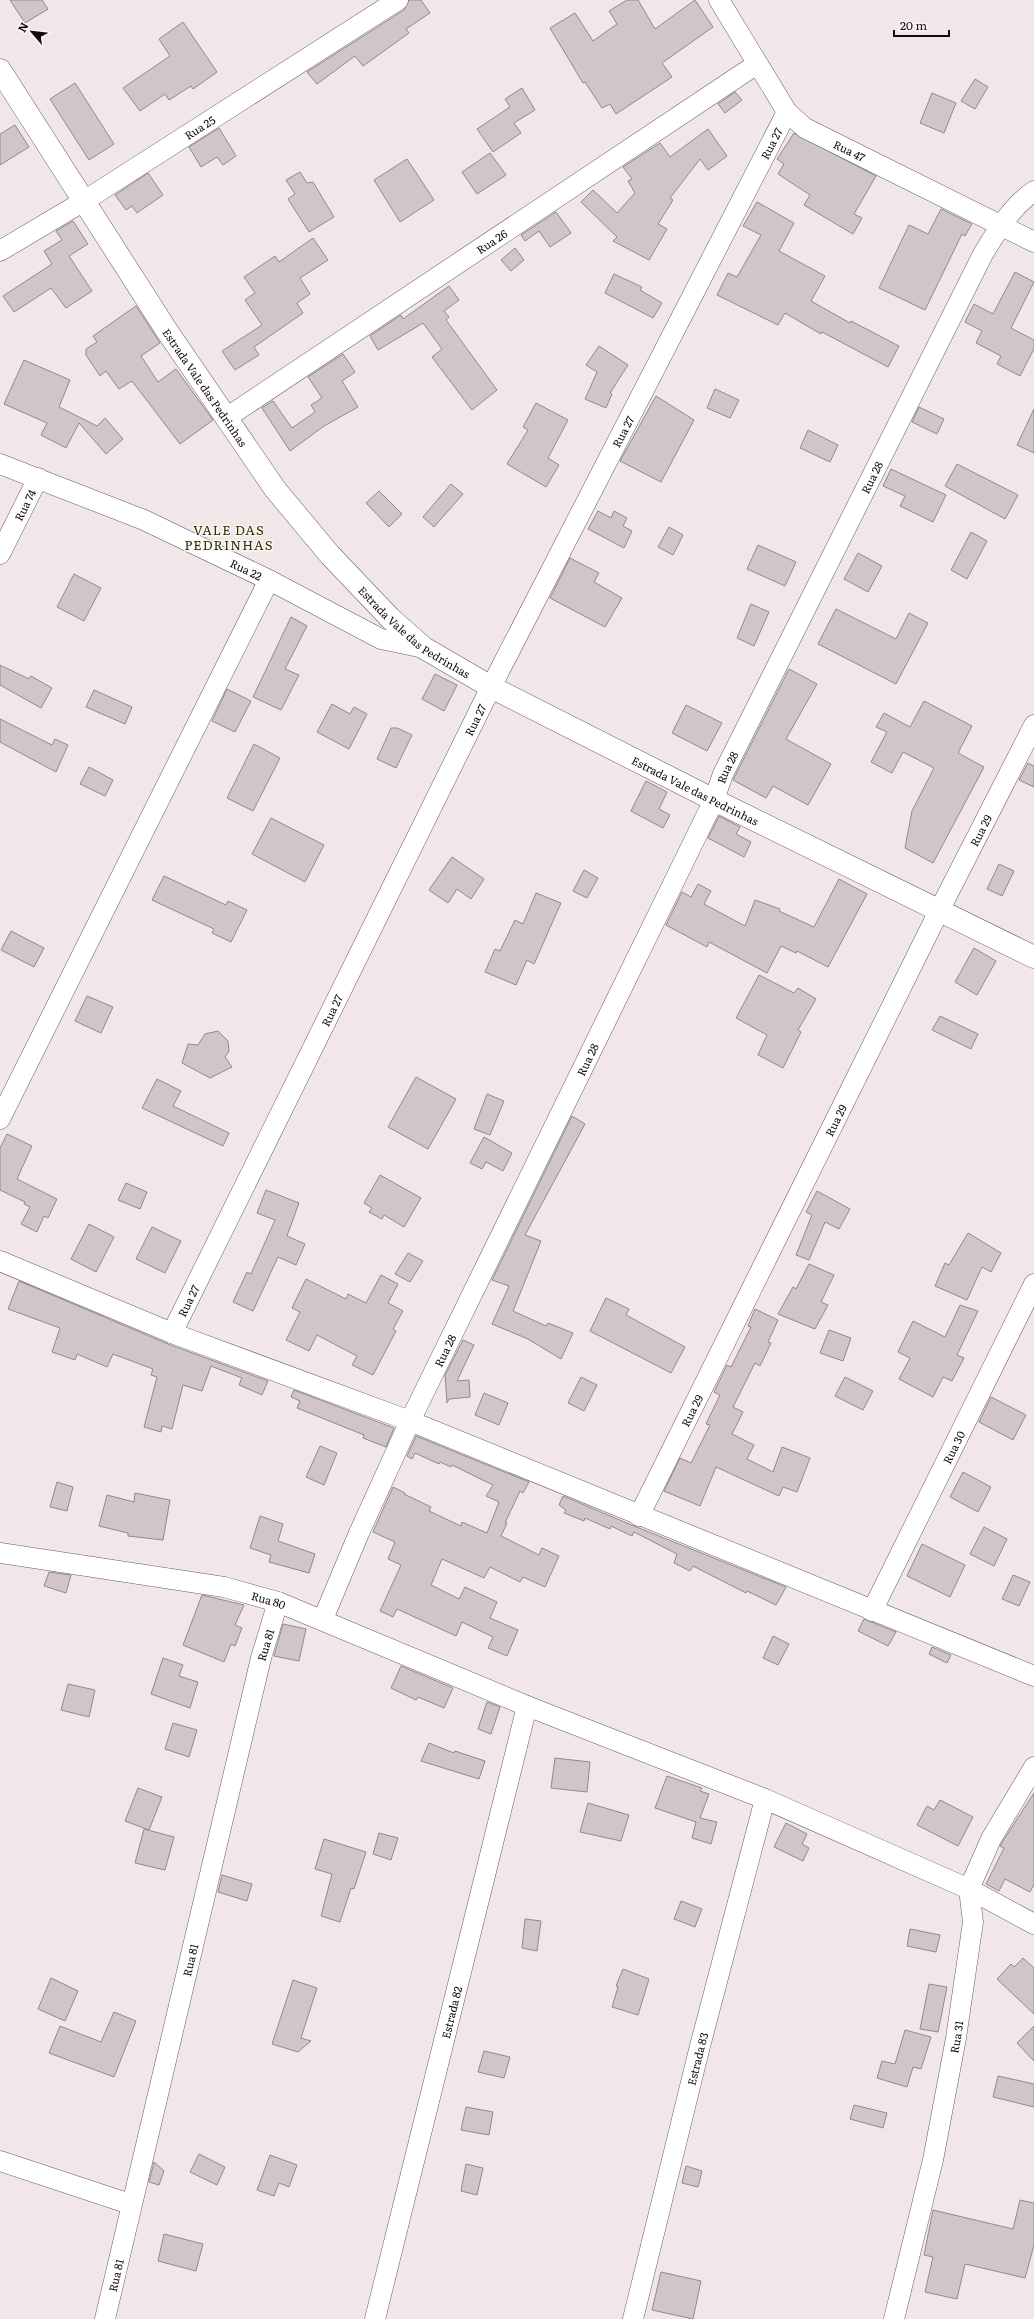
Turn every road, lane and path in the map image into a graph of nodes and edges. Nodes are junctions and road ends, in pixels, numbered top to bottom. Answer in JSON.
{"nodes":[{"id":1,"x":398,"y":0,"type":"edge"},
{"id":2,"x":719,"y":0,"type":"edge"},
{"id":3,"x":757,"y":64,"type":"junction"},
{"id":4,"x":0,"y":70,"type":"edge"},
{"id":5,"x":787,"y":112,"type":"junction"},
{"id":6,"x":1034,"y":191,"type":"edge"},
{"id":7,"x":84,"y":201,"type":"junction"},
{"id":8,"x":1000,"y":226,"type":"junction"},
{"id":9,"x":1034,"y":242,"type":"edge"},
{"id":10,"x":0,"y":251,"type":"edge"},
{"id":11,"x":226,"y":418,"type":"junction"},
{"id":12,"x":0,"y":464,"type":"edge"},
{"id":13,"x":38,"y":478,"type":"junction"},
{"id":14,"x":0,"y":554,"type":"edge"},
{"id":15,"x":270,"y":580,"type":"junction"},
{"id":16,"x":424,"y":648,"type":"junction"},
{"id":17,"x":491,"y":687,"type":"junction"},
{"id":18,"x":1034,"y":725,"type":"edge"},
{"id":19,"x":714,"y":800,"type":"junction"},
{"id":20,"x":939,"y":911,"type":"junction"},
{"id":21,"x":1034,"y":957,"type":"edge"},
{"id":22,"x":0,"y":1119,"type":"edge"},
{"id":23,"x":0,"y":1261,"type":"edge"},
{"id":24,"x":1034,"y":1284,"type":"edge"},
{"id":25,"x":172,"y":1333,"type":"junction"},
{"id":26,"x":410,"y":1421,"type":"junction"},
{"id":27,"x":639,"y":1516,"type":"junction"},
{"id":28,"x":0,"y":1553,"type":"edge"},
{"id":29,"x":278,"y":1602,"type":"junction"},
{"id":30,"x":872,"y":1611,"type":"junction"},
{"id":31,"x":323,"y":1619,"type":"junction"},
{"id":32,"x":1034,"y":1676,"type":"edge"},
{"id":33,"x":527,"y":1706,"type":"junction"},
{"id":34,"x":1034,"y":1766,"type":"edge"},
{"id":35,"x":764,"y":1799,"type":"junction"},
{"id":36,"x":969,"y":1889,"type":"junction"},
{"id":37,"x":1034,"y":1924,"type":"edge"},
{"id":38,"x":0,"y":2161,"type":"edge"},
{"id":39,"x":130,"y":2204,"type":"junction"},
{"id":40,"x":105,"y":2319,"type":"edge"},
{"id":41,"x":374,"y":2319,"type":"edge"},
{"id":42,"x":633,"y":2319,"type":"edge"},
{"id":43,"x":894,"y":2319,"type":"edge"}],
"edges":[{"from":1,"to":7,"type":"street","name":"Rua 25"},
{"from":2,"to":3,"type":"street","name":"Rua 47"},
{"from":3,"to":5,"type":"street","name":"Rua 47"},
{"from":3,"to":11,"type":"street","name":"Rua 26"},
{"from":4,"to":7,"type":"main road","name":"Estrada Vale das Pedrinhas"},
{"from":5,"to":8,"type":"street","name":"Rua 47"},
{"from":5,"to":17,"type":"street","name":"Rua 27"},
{"from":6,"to":8,"type":"street","name":"Rua 28"},
{"from":7,"to":10,"type":"street","name":"Rua 25"},
{"from":7,"to":11,"type":"main road","name":"Estrada Vale das Pedrinhas"},
{"from":8,"to":9,"type":"street","name":"Rua 47"},
{"from":8,"to":19,"type":"street","name":"Rua 28"},
{"from":11,"to":16,"type":"main road","name":"Estrada Vale das Pedrinhas"},
{"from":12,"to":13,"type":"street","name":"Rua 22"},
{"from":13,"to":14,"type":"street","name":"Rua 74"},
{"from":13,"to":15,"type":"street","name":"Rua 22"},
{"from":15,"to":16,"type":"street","name":"Rua 22"},
{"from":15,"to":22,"type":"street"},
{"from":16,"to":17,"type":"main road","name":"Estrada Vale das Pedrinhas"},
{"from":17,"to":19,"type":"main road","name":"Estrada Vale das Pedrinhas"},
{"from":17,"to":25,"type":"street","name":"Rua 27"},
{"from":18,"to":20,"type":"street","name":"Rua 29"},
{"from":19,"to":20,"type":"main road","name":"Estrada Vale das Pedrinhas"},
{"from":19,"to":26,"type":"street","name":"Rua 28"},
{"from":20,"to":21,"type":"main road","name":"Estrada Vale das Pedrinhas"},
{"from":20,"to":27,"type":"street","name":"Rua 29"},
{"from":23,"to":25,"type":"street"},
{"from":24,"to":30,"type":"street","name":"Rua 30"},
{"from":25,"to":26,"type":"street"},
{"from":26,"to":27,"type":"street"},
{"from":26,"to":31,"type":"street"},
{"from":27,"to":30,"type":"street"},
{"from":28,"to":29,"type":"street","name":"Rua 80"},
{"from":29,"to":31,"type":"street","name":"Rua 80"},
{"from":29,"to":39,"type":"street","name":"Rua 81"},
{"from":30,"to":32,"type":"street"},
{"from":31,"to":33,"type":"street","name":"Rua 80"},
{"from":33,"to":35,"type":"street","name":"Rua 80"},
{"from":33,"to":41,"type":"street","name":"Estrada 82"},
{"from":34,"to":36,"type":"street"},
{"from":35,"to":36,"type":"street","name":"Rua 80"},
{"from":35,"to":42,"type":"street","name":"Estrada 83"},
{"from":36,"to":37,"type":"street","name":"Rua 80"},
{"from":36,"to":43,"type":"street","name":"Rua 31"},
{"from":38,"to":39,"type":"street"},
{"from":39,"to":40,"type":"street","name":"Rua 81"}]}
